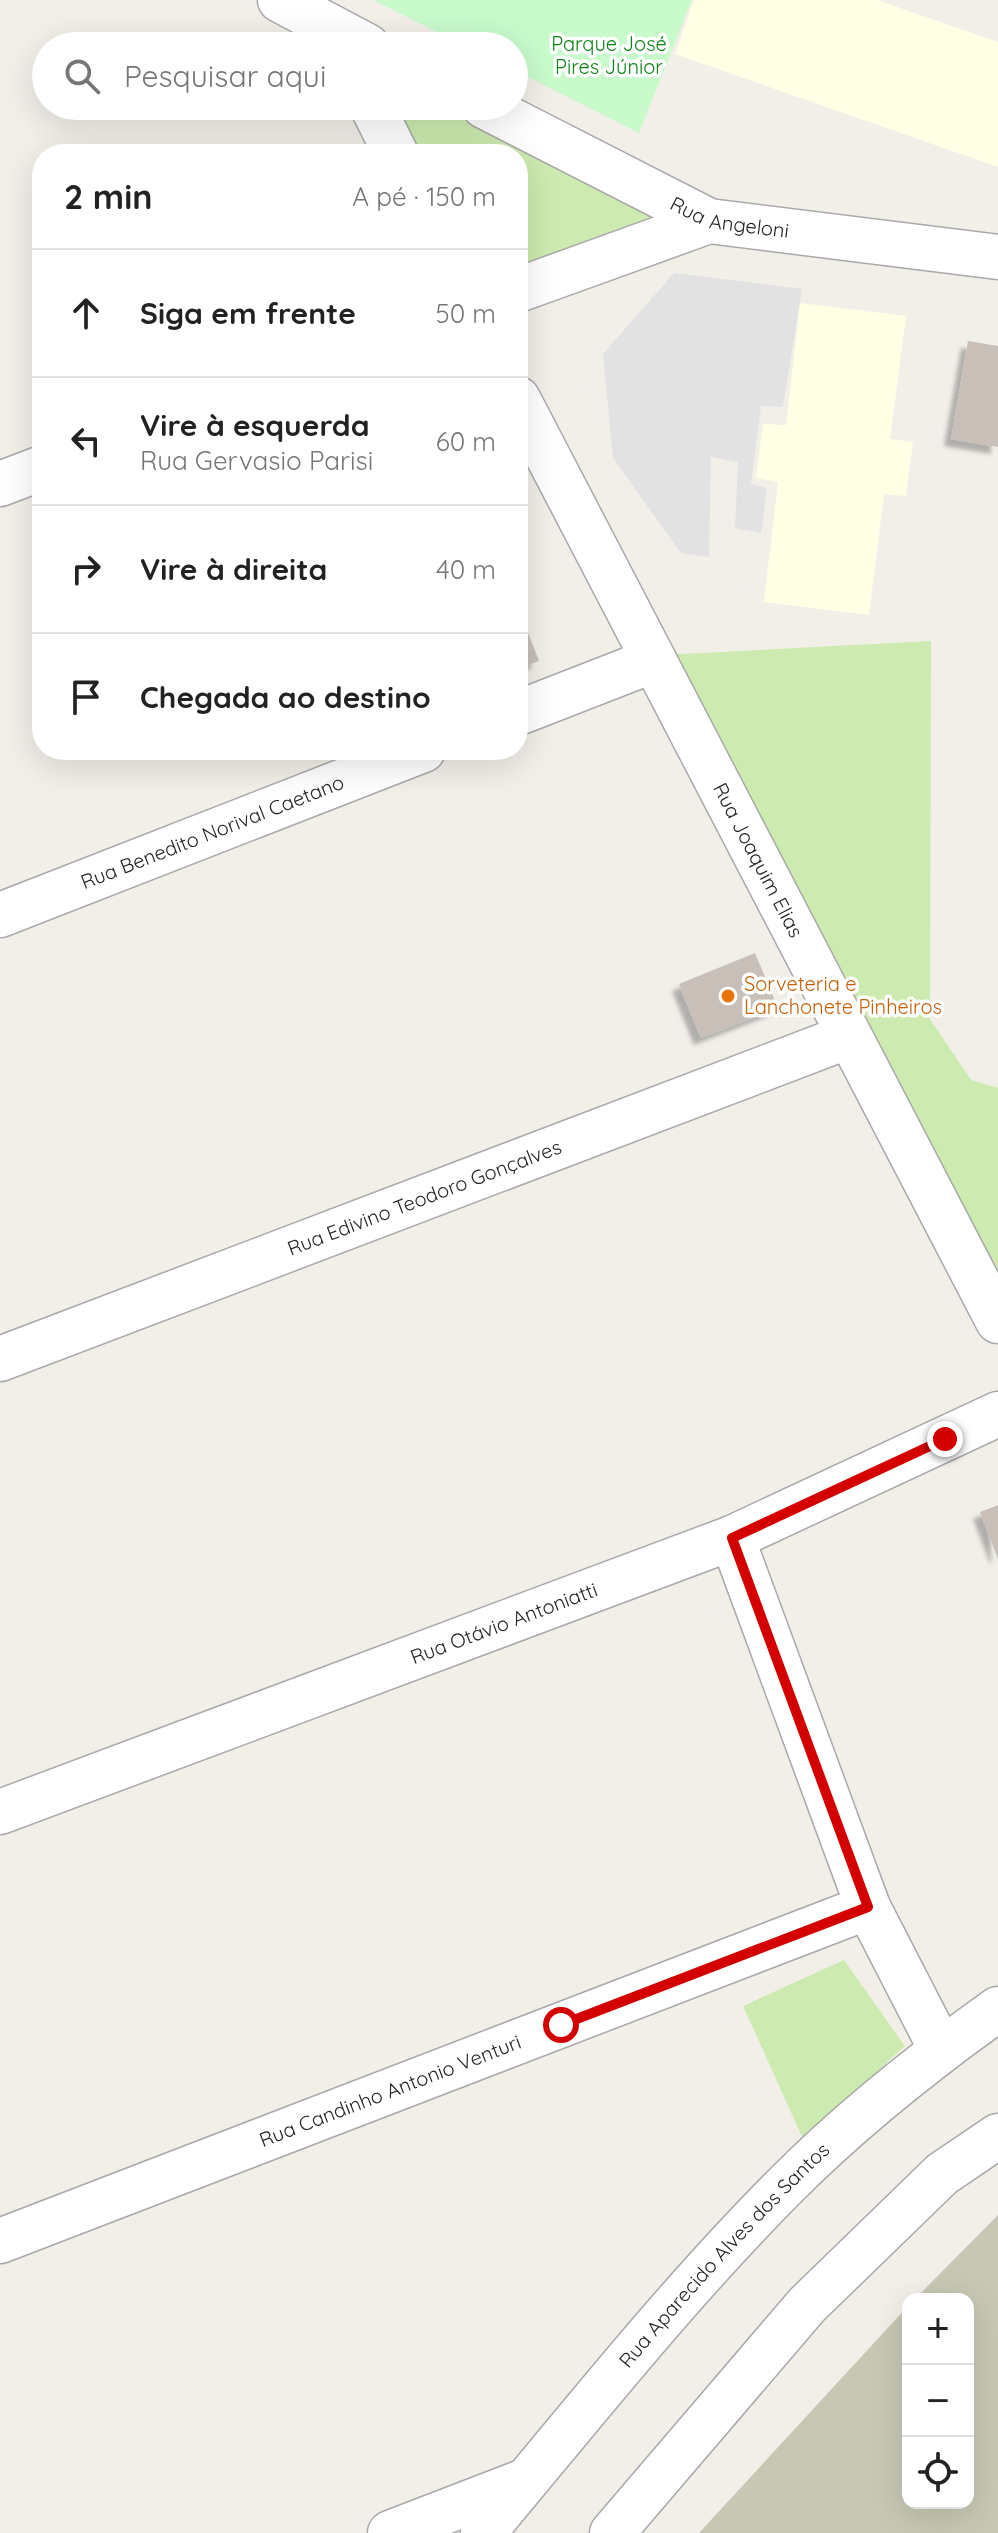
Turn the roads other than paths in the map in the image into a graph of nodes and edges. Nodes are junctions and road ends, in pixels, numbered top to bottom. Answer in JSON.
{"nodes":[{"id":1,"x":280,"y":0,"type":"edge"},
{"id":2,"x":333,"y":32,"type":"edge"},
{"id":3,"x":379,"y":120,"type":"edge"},
{"id":4,"x":511,"y":120,"type":"edge"},
{"id":5,"x":391,"y":144,"type":"edge"},
{"id":6,"x":709,"y":221,"type":"junction"},
{"id":7,"x":998,"y":257,"type":"edge"},
{"id":8,"x":528,"y":286,"type":"edge"},
{"id":9,"x":528,"y":418,"type":"edge"},
{"id":10,"x":32,"y":472,"type":"edge"},
{"id":11,"x":0,"y":484,"type":"edge"},
{"id":12,"x":654,"y":660,"type":"junction"},
{"id":13,"x":528,"y":709,"type":"edge"},
{"id":14,"x":397,"y":760,"type":"edge"},
{"id":15,"x":0,"y":915,"type":"edge"},
{"id":16,"x":849,"y":1036,"type":"junction"},
{"id":17,"x":998,"y":1321,"type":"edge"},
{"id":18,"x":0,"y":1359,"type":"edge"},
{"id":19,"x":998,"y":1414,"type":"edge"},
{"id":20,"x":732,"y":1538,"type":"junction"},
{"id":21,"x":0,"y":1812,"type":"edge"},
{"id":22,"x":868,"y":1907,"type":"junction"},
{"id":23,"x":998,"y":2009,"type":"edge"},
{"id":24,"x":941,"y":2049,"type":"junction"},
{"id":25,"x":998,"y":2136,"type":"edge"},
{"id":26,"x":0,"y":2241,"type":"edge"},
{"id":27,"x":527,"y":2480,"type":"junction"},
{"id":28,"x":390,"y":2533,"type":"edge"},
{"id":29,"x":483,"y":2533,"type":"edge"},
{"id":30,"x":612,"y":2533,"type":"edge"}],
"edges":[{"from":1,"to":2,"type":"street"},
{"from":3,"to":5,"type":"street"},
{"from":4,"to":6,"type":"street","name":"Rua Angeloni"},
{"from":6,"to":7,"type":"street","name":"Rua Angeloni"},
{"from":6,"to":8,"type":"street"},
{"from":9,"to":12,"type":"street","name":"Rua Joaquim Elias"},
{"from":10,"to":11,"type":"street"},
{"from":12,"to":13,"type":"street"},
{"from":12,"to":16,"type":"street","name":"Rua Joaquim Elias"},
{"from":14,"to":15,"type":"street","name":"Rua Benedito Norival Caetano"},
{"from":16,"to":17,"type":"street","name":"Rua Joaquim Elias"},
{"from":16,"to":18,"type":"street","name":"Rua Edivino Teodoro Gonçalves"},
{"from":19,"to":20,"type":"street","name":"Rua Otávio Antoniatti"},
{"from":20,"to":21,"type":"street","name":"Rua Otávio Antoniatti"},
{"from":20,"to":22,"type":"street"},
{"from":22,"to":24,"type":"street"},
{"from":22,"to":26,"type":"street","name":"Rua Candinho Antonio Venturi"},
{"from":23,"to":24,"type":"street","name":"Rua Aparecido Alves dos Santos"},
{"from":24,"to":27,"type":"street","name":"Rua Aparecido Alves dos Santos"},
{"from":25,"to":30,"type":"street"},
{"from":27,"to":28,"type":"street"},
{"from":27,"to":29,"type":"street","name":"Rua Aparecido Alves dos Santos"}]}
